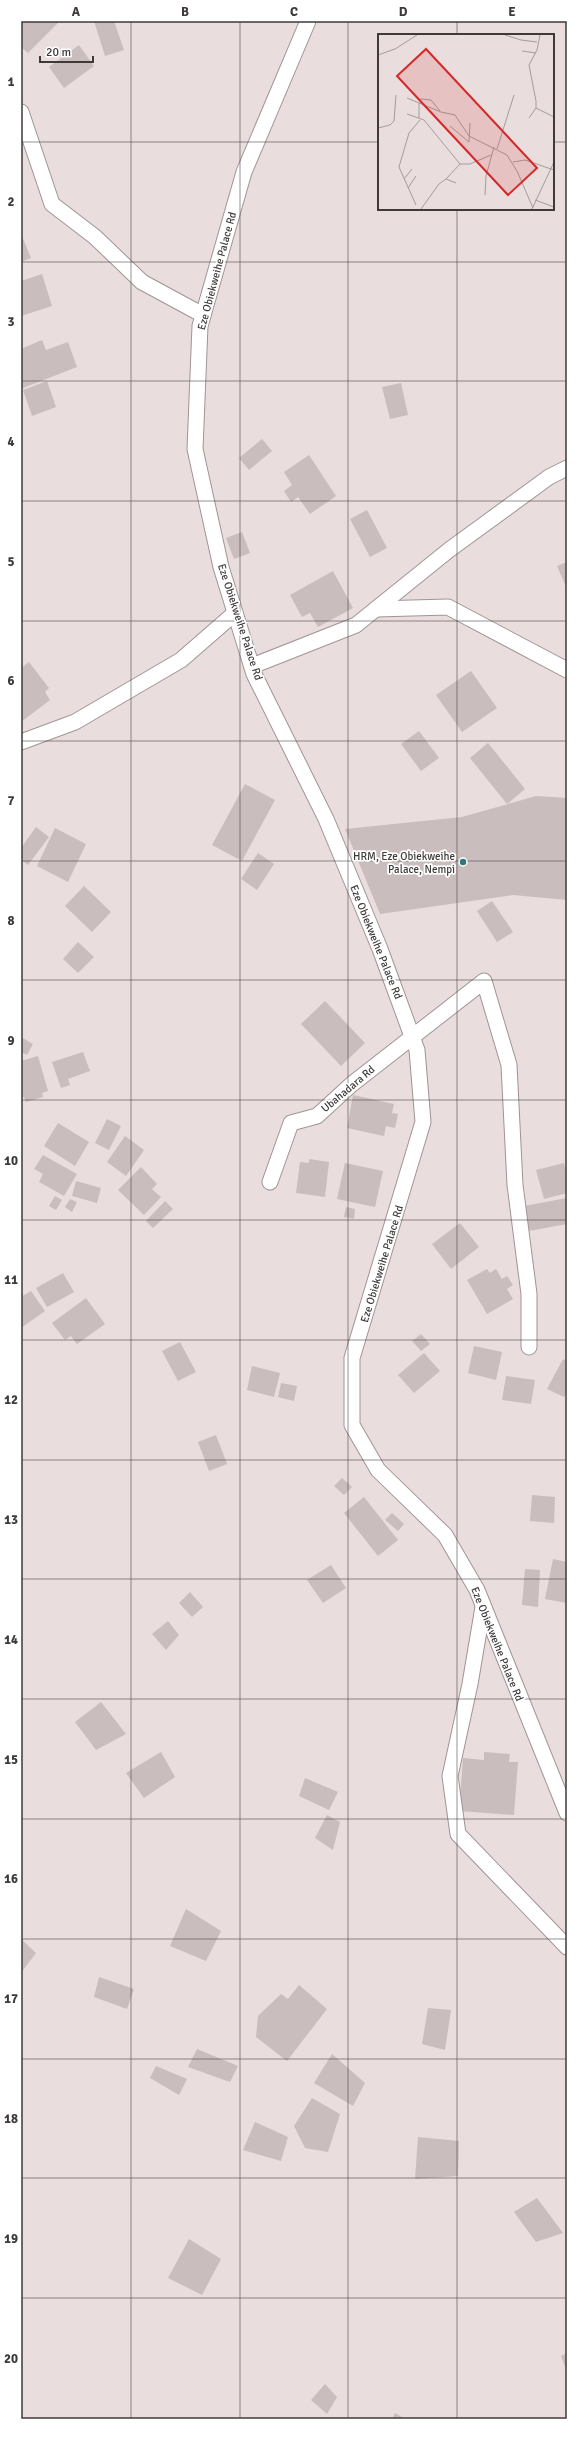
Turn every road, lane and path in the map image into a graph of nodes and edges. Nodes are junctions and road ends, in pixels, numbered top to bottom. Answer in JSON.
{"nodes":[{"id":1,"x":308,"y":21,"type":"edge"},
{"id":2,"x":21,"y":112,"type":"edge"},
{"id":3,"x":203,"y":315,"type":"junction"},
{"id":4,"x":567,"y":468,"type":"edge"},
{"id":5,"x":376,"y":609,"type":"junction"},
{"id":6,"x":236,"y":613,"type":"junction"},
{"id":7,"x":252,"y":666,"type":"junction"},
{"id":8,"x":567,"y":670,"type":"edge"},
{"id":9,"x":21,"y":742,"type":"edge"},
{"id":10,"x":413,"y":1037,"type":"junction"},
{"id":11,"x":270,"y":1182,"type":"dead end"},
{"id":12,"x":529,"y":1348,"type":"dead end"},
{"id":13,"x":483,"y":1606,"type":"junction"},
{"id":14,"x":567,"y":1813,"type":"edge"},
{"id":15,"x":567,"y":1947,"type":"edge"}],
"edges":[{"from":1,"to":3,"type":"street","name":"Eze Obiekweihe Palace Rd"},
{"from":2,"to":3,"type":"street"},
{"from":3,"to":6,"type":"street","name":"Eze Obiekweihe Palace Rd"},
{"from":4,"to":5,"type":"street"},
{"from":5,"to":7,"type":"street"},
{"from":5,"to":8,"type":"street"},
{"from":6,"to":7,"type":"street","name":"Eze Obiekweihe Palace Rd"},
{"from":6,"to":9,"type":"street"},
{"from":7,"to":10,"type":"street","name":"Eze Obiekweihe Palace Rd"},
{"from":10,"to":11,"type":"street","name":"Ubahadara Rd"},
{"from":10,"to":12,"type":"street"},
{"from":10,"to":13,"type":"street","name":"Eze Obiekweihe Palace Rd"},
{"from":13,"to":14,"type":"street","name":"Eze Obiekweihe Palace Rd"},
{"from":13,"to":15,"type":"street"}]}
